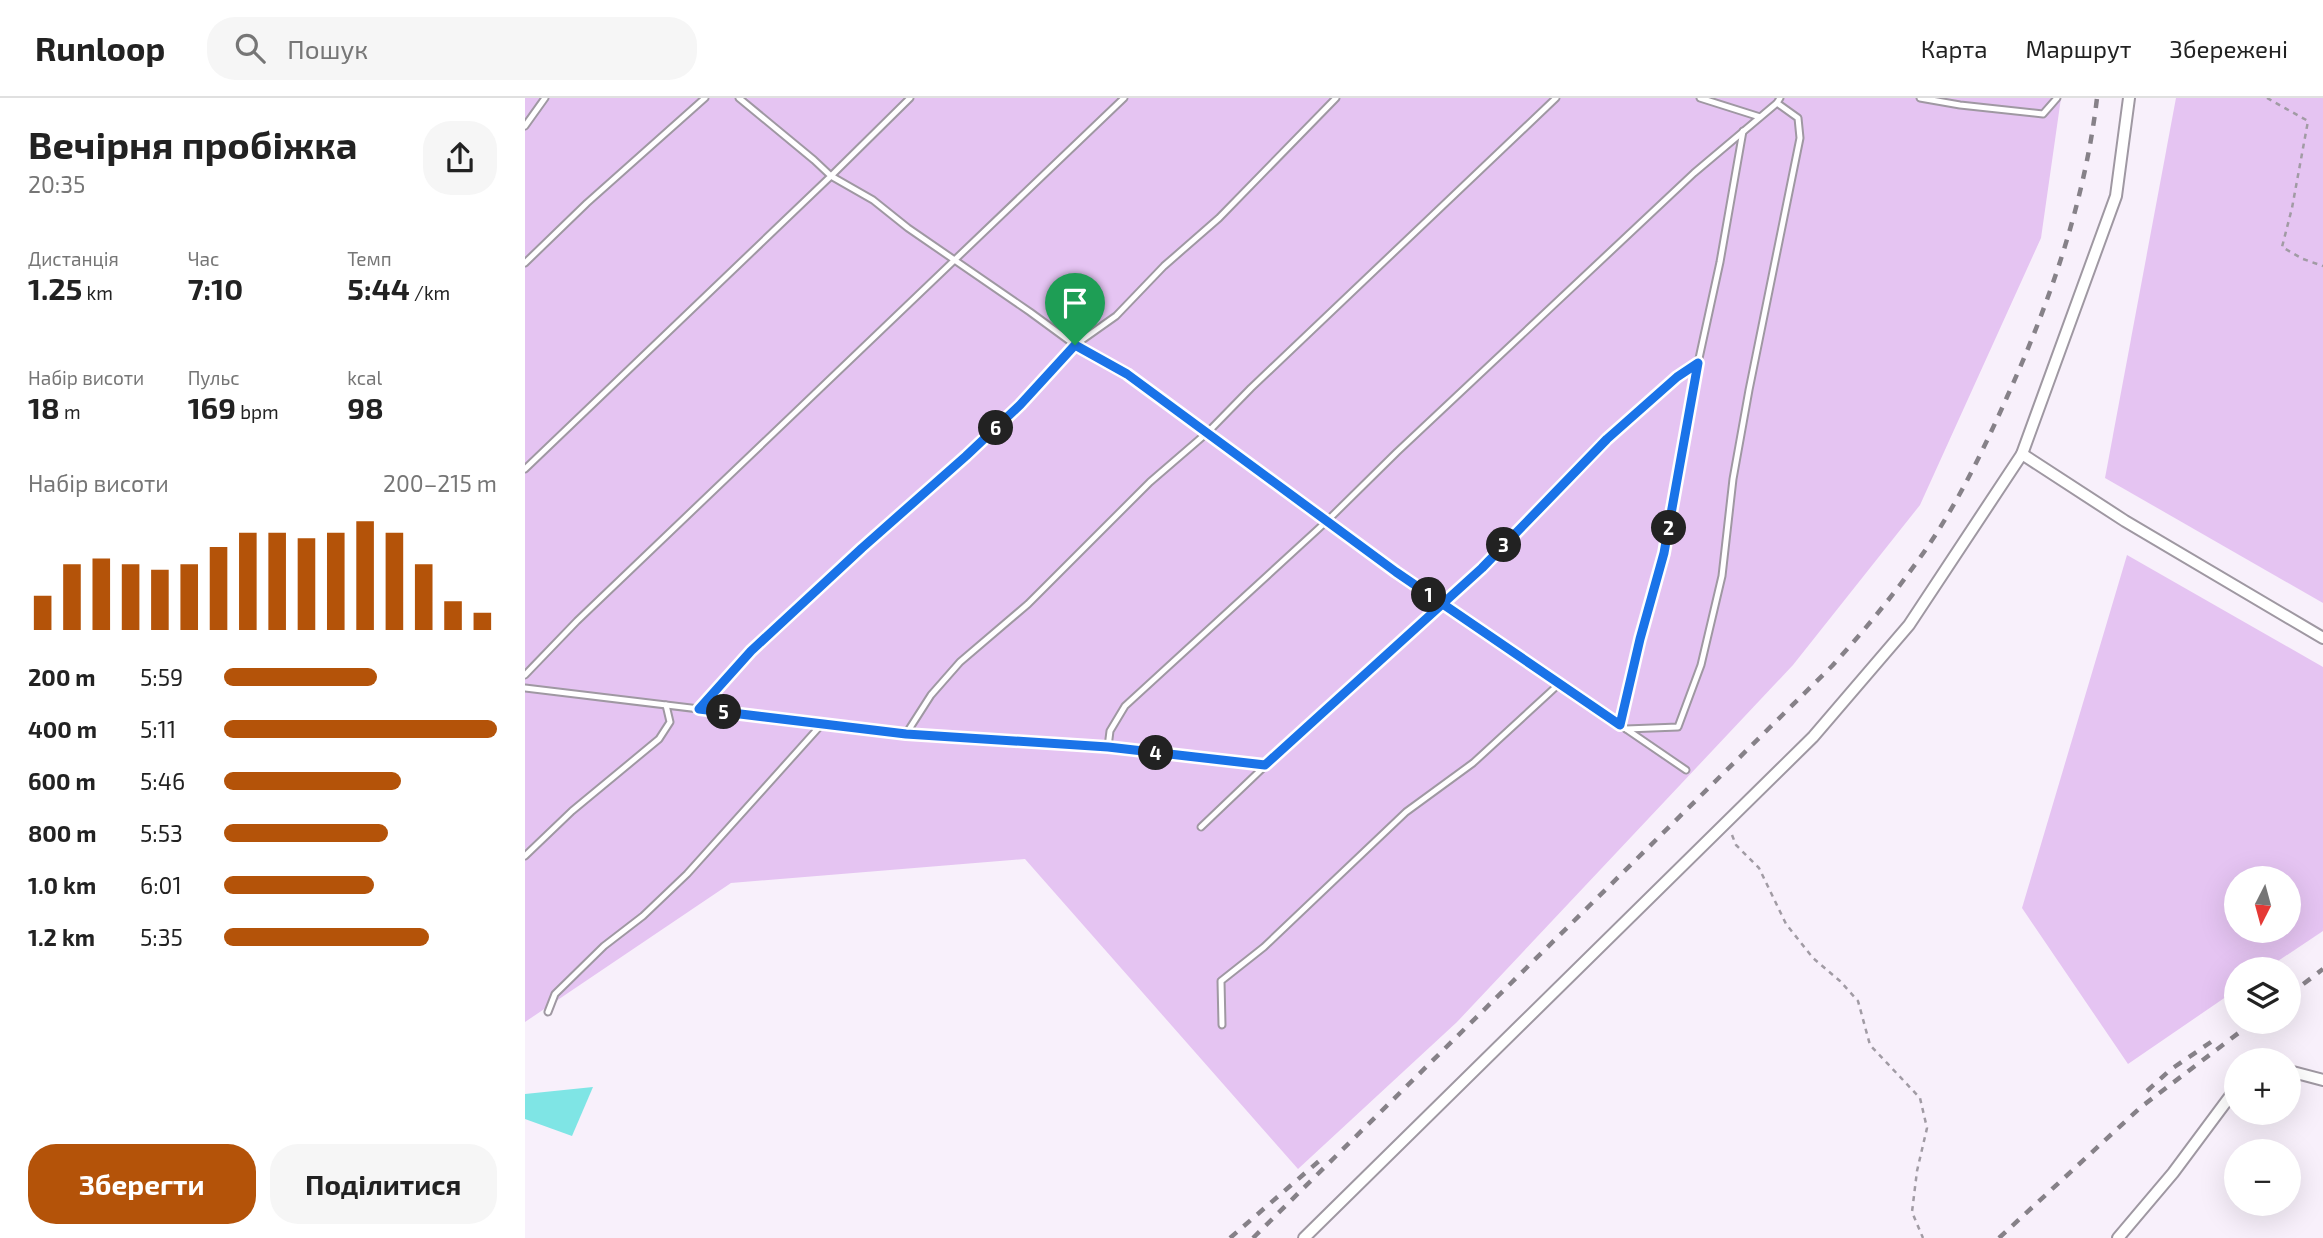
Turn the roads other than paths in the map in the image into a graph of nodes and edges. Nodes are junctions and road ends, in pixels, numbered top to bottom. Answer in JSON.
{"nodes":[{"id":1,"x":545,"y":98,"type":"edge"},
{"id":2,"x":705,"y":98,"type":"edge"},
{"id":3,"x":739,"y":98,"type":"edge"},
{"id":4,"x":910,"y":98,"type":"edge"},
{"id":5,"x":1124,"y":98,"type":"edge"},
{"id":6,"x":1335,"y":98,"type":"edge"},
{"id":7,"x":1556,"y":98,"type":"edge"},
{"id":8,"x":1700,"y":98,"type":"edge"},
{"id":9,"x":1920,"y":98,"type":"edge"},
{"id":10,"x":1971,"y":98,"type":"edge"},
{"id":11,"x":2057,"y":98,"type":"edge"},
{"id":12,"x":2129,"y":98,"type":"edge"},
{"id":13,"x":1779,"y":100,"type":"edge"},
{"id":14,"x":1971,"y":106,"type":"junction"},
{"id":15,"x":1760,"y":117,"type":"junction"},
{"id":16,"x":525,"y":126,"type":"edge"},
{"id":17,"x":1744,"y":131,"type":"junction"},
{"id":18,"x":831,"y":176,"type":"junction"},
{"id":19,"x":955,"y":261,"type":"junction"},
{"id":20,"x":525,"y":263,"type":"edge"},
{"id":21,"x":1075,"y":345,"type":"junction"},
{"id":22,"x":1698,"y":363,"type":"junction"},
{"id":23,"x":1208,"y":432,"type":"junction"},
{"id":24,"x":2022,"y":454,"type":"junction"},
{"id":25,"x":525,"y":469,"type":"edge"},
{"id":26,"x":1328,"y":520,"type":"junction"},
{"id":27,"x":1442,"y":603,"type":"junction"},
{"id":28,"x":2323,"y":638,"type":"edge"},
{"id":29,"x":525,"y":676,"type":"edge"},
{"id":30,"x":1559,"y":684,"type":"junction"},
{"id":31,"x":525,"y":688,"type":"edge"},
{"id":32,"x":666,"y":705,"type":"junction"},
{"id":33,"x":699,"y":709,"type":"junction"},
{"id":34,"x":822,"y":724,"type":"junction"},
{"id":35,"x":1623,"y":727,"type":"junction"},
{"id":36,"x":906,"y":734,"type":"junction"},
{"id":37,"x":1108,"y":747,"type":"junction"},
{"id":38,"x":1265,"y":765,"type":"junction"},
{"id":39,"x":1686,"y":770,"type":"dead end"},
{"id":40,"x":1201,"y":827,"type":"dead end"},
{"id":41,"x":525,"y":856,"type":"edge"},
{"id":42,"x":548,"y":1012,"type":"dead end"},
{"id":43,"x":1222,"y":1025,"type":"dead end"},
{"id":44,"x":2301,"y":1074,"type":"edge"},
{"id":45,"x":2323,"y":1080,"type":"edge"},
{"id":46,"x":2224,"y":1104,"type":"edge"},
{"id":47,"x":1304,"y":1238,"type":"edge"},
{"id":48,"x":2118,"y":1238,"type":"edge"}],
"edges":[{"from":1,"to":16,"type":"lane"},
{"from":2,"to":20,"type":"lane"},
{"from":3,"to":18,"type":"lane"},
{"from":4,"to":18,"type":"lane"},
{"from":5,"to":19,"type":"lane"},
{"from":6,"to":21,"type":"lane"},
{"from":7,"to":23,"type":"lane"},
{"from":8,"to":15,"type":"lane"},
{"from":9,"to":14,"type":"lane"},
{"from":10,"to":14,"type":"lane"},
{"from":11,"to":14,"type":"lane"},
{"from":12,"to":24,"type":"street"},
{"from":13,"to":15,"type":"lane"},
{"from":13,"to":35,"type":"lane"},
{"from":15,"to":17,"type":"lane"},
{"from":17,"to":22,"type":"lane"},
{"from":17,"to":26,"type":"lane"},
{"from":18,"to":19,"type":"lane"},
{"from":18,"to":25,"type":"lane"},
{"from":19,"to":21,"type":"lane"},
{"from":19,"to":29,"type":"lane"},
{"from":21,"to":23,"type":"lane"},
{"from":21,"to":33,"type":"lane"},
{"from":22,"to":27,"type":"lane"},
{"from":22,"to":35,"type":"lane"},
{"from":23,"to":26,"type":"lane"},
{"from":23,"to":36,"type":"lane"},
{"from":24,"to":28,"type":"street"},
{"from":24,"to":47,"type":"street"},
{"from":26,"to":27,"type":"lane"},
{"from":26,"to":37,"type":"lane"},
{"from":27,"to":30,"type":"lane"},
{"from":27,"to":38,"type":"lane"},
{"from":30,"to":35,"type":"lane"},
{"from":30,"to":43,"type":"lane"},
{"from":31,"to":32,"type":"lane"},
{"from":32,"to":33,"type":"lane"},
{"from":32,"to":41,"type":"lane"},
{"from":33,"to":34,"type":"lane"},
{"from":34,"to":36,"type":"lane"},
{"from":34,"to":42,"type":"lane"},
{"from":35,"to":39,"type":"lane"},
{"from":36,"to":37,"type":"lane"},
{"from":37,"to":38,"type":"lane"},
{"from":38,"to":40,"type":"lane"},
{"from":44,"to":45,"type":"street"},
{"from":46,"to":48,"type":"street"}]}
